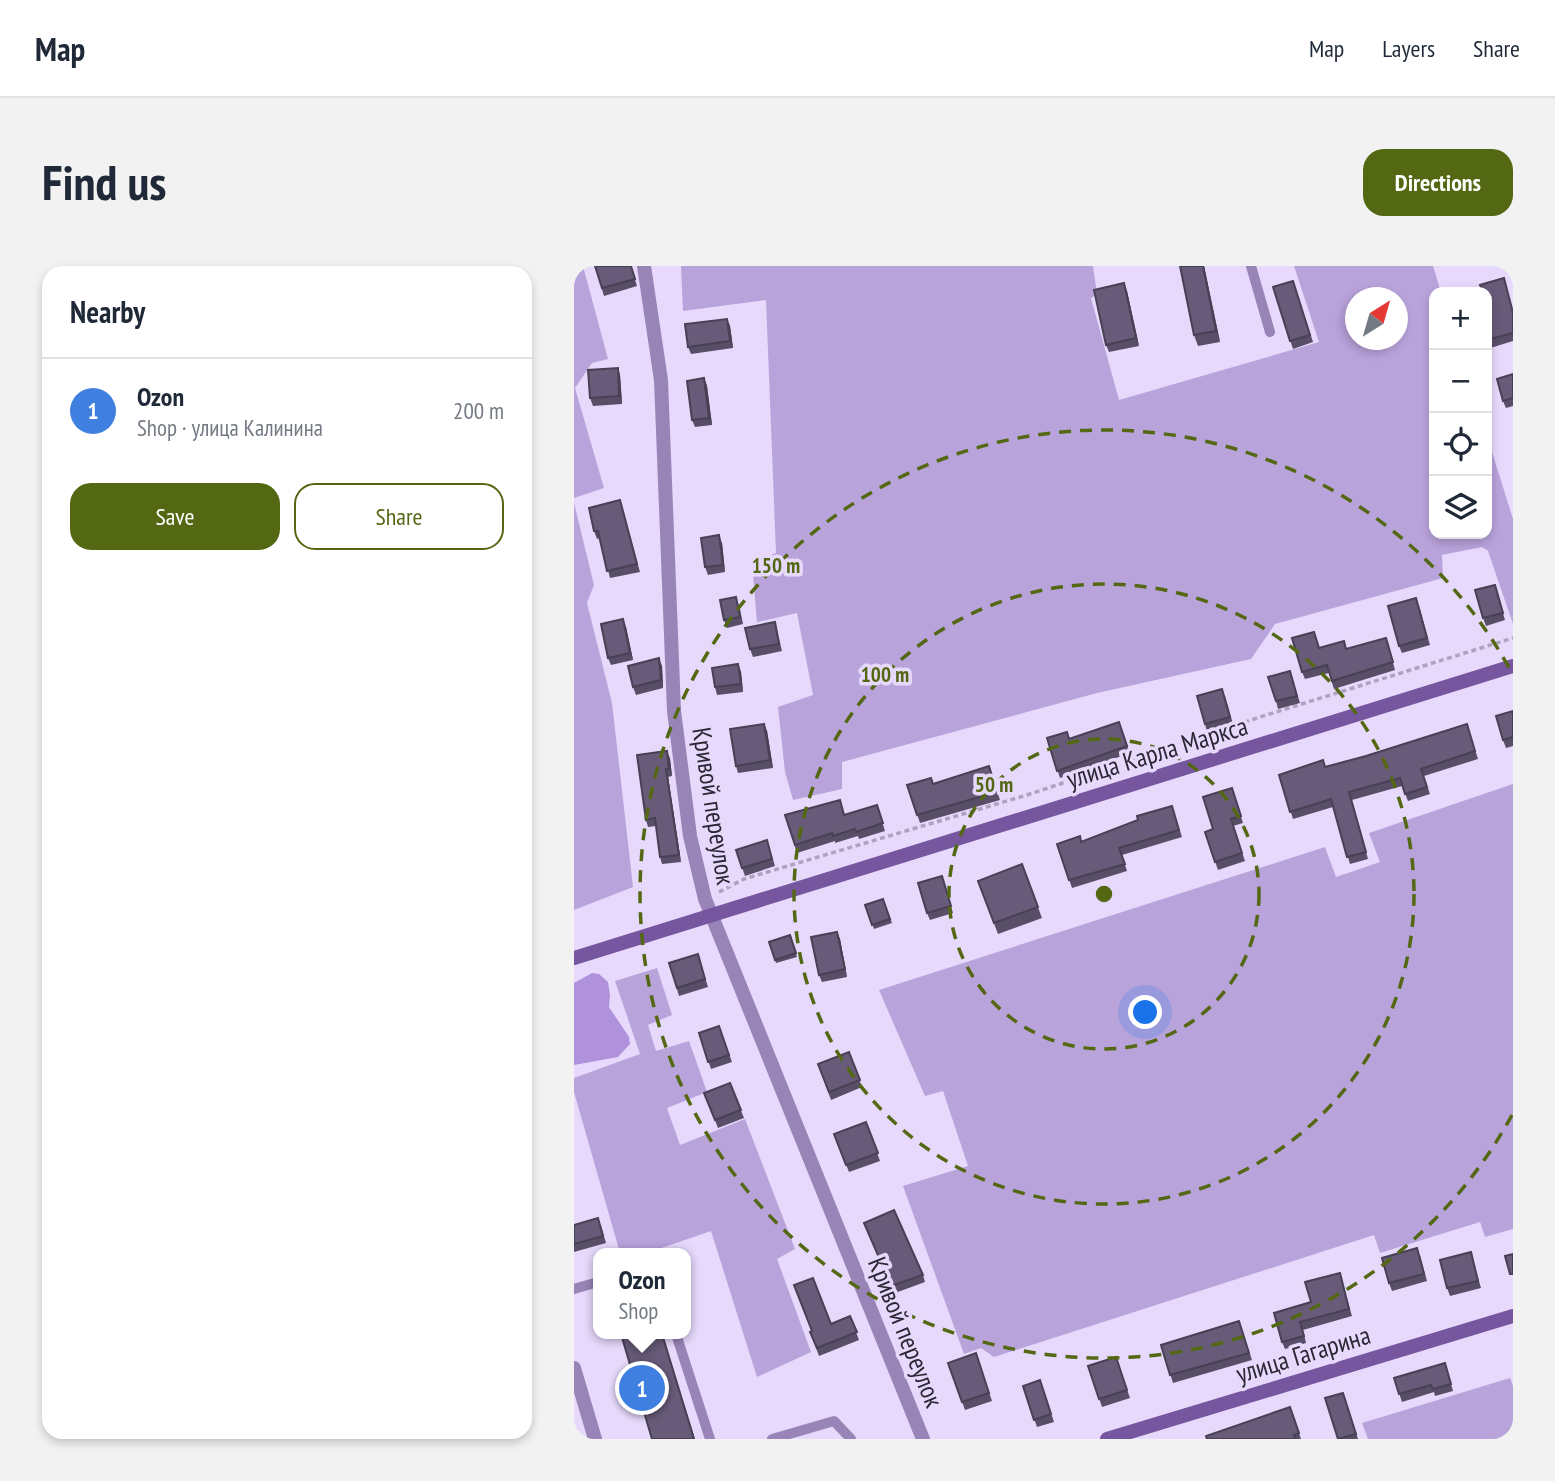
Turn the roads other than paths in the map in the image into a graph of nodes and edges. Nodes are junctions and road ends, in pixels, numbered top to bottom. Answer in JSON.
{"nodes":[{"id":1,"x":643,"y":266,"type":"edge"},
{"id":2,"x":1251,"y":266,"type":"edge"},
{"id":3,"x":1270,"y":332,"type":"dead end"},
{"id":4,"x":1513,"y":666,"type":"edge"},
{"id":5,"x":712,"y":917,"type":"junction"},
{"id":6,"x":574,"y":958,"type":"edge"},
{"id":7,"x":593,"y":1283,"type":"edge"},
{"id":8,"x":574,"y":1289,"type":"edge"},
{"id":9,"x":1513,"y":1315,"type":"edge"},
{"id":10,"x":678,"y":1339,"type":"edge"},
{"id":11,"x":575,"y":1376,"type":"edge"},
{"id":12,"x":595,"y":1439,"type":"edge"},
{"id":13,"x":710,"y":1439,"type":"edge"},
{"id":14,"x":772,"y":1439,"type":"edge"},
{"id":15,"x":851,"y":1439,"type":"edge"},
{"id":16,"x":923,"y":1439,"type":"edge"},
{"id":17,"x":1107,"y":1439,"type":"edge"}],
"edges":[{"from":1,"to":5,"type":"street","name":"Кривой переулок"},
{"from":2,"to":3,"type":"lane"},
{"from":4,"to":5,"type":"main road","name":"улица Карла Маркса"},
{"from":5,"to":6,"type":"main road","name":"улица Карла Маркса"},
{"from":5,"to":16,"type":"street","name":"Кривой переулок"},
{"from":7,"to":8,"type":"lane"},
{"from":9,"to":17,"type":"main road","name":"улица Гагарина"},
{"from":10,"to":13,"type":"lane"},
{"from":11,"to":12,"type":"street"},
{"from":14,"to":15,"type":"lane"}]}
